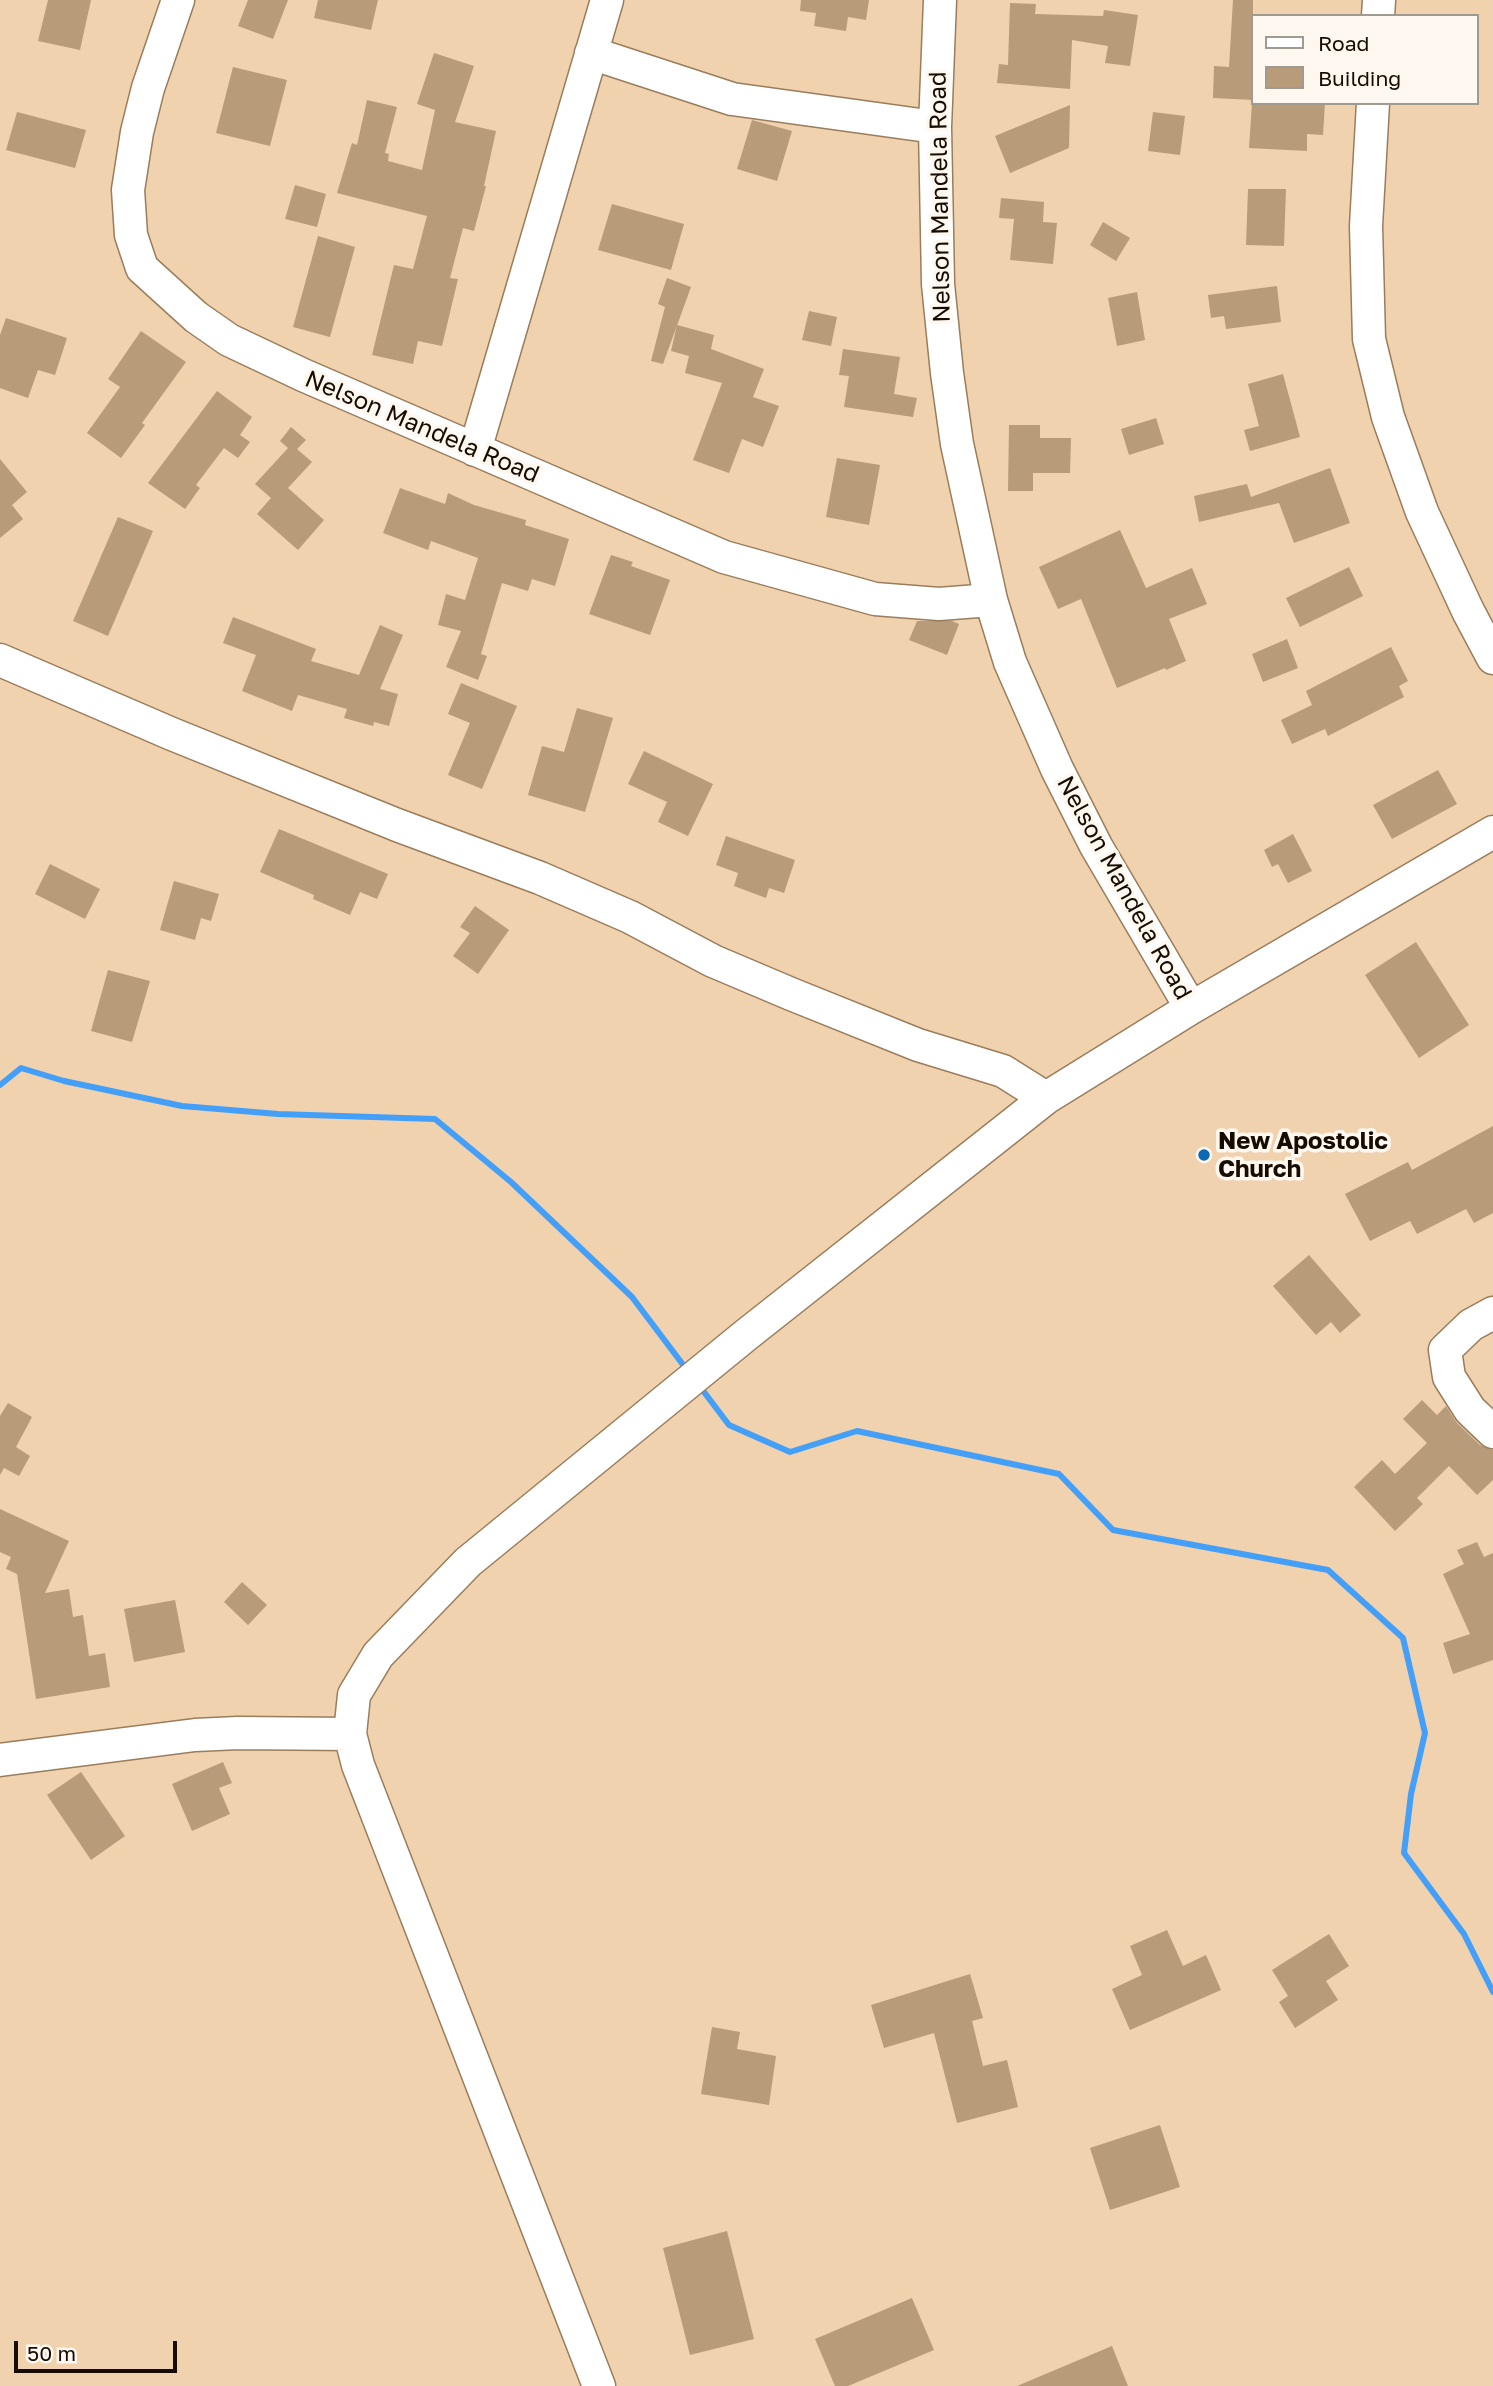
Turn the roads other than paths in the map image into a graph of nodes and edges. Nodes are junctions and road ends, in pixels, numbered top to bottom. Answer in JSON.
{"nodes":[{"id":1,"x":178,"y":0,"type":"edge"},
{"id":2,"x":607,"y":0,"type":"edge"},
{"id":3,"x":940,"y":0,"type":"edge"},
{"id":4,"x":592,"y":52,"type":"junction"},
{"id":5,"x":1373,"y":105,"type":"edge"},
{"id":6,"x":935,"y":127,"type":"junction"},
{"id":7,"x":475,"y":450,"type":"junction"},
{"id":8,"x":991,"y":600,"type":"junction"},
{"id":9,"x":1493,"y":658,"type":"edge"},
{"id":10,"x":0,"y":660,"type":"edge"},
{"id":11,"x":1493,"y":832,"type":"edge"},
{"id":12,"x":1191,"y":1008,"type":"junction"},
{"id":13,"x":1045,"y":1098,"type":"junction"},
{"id":14,"x":1493,"y":1313,"type":"edge"},
{"id":15,"x":1493,"y":1432,"type":"edge"},
{"id":16,"x":350,"y":1734,"type":"junction"},
{"id":17,"x":0,"y":1760,"type":"edge"},
{"id":18,"x":599,"y":2386,"type":"edge"}],
"edges":[{"from":1,"to":7,"type":"street","name":"Nelson Mandela Road"},
{"from":2,"to":4,"type":"street"},
{"from":3,"to":6,"type":"street","name":"Nelson Mandela Road"},
{"from":4,"to":6,"type":"street"},
{"from":4,"to":7,"type":"street"},
{"from":5,"to":9,"type":"street"},
{"from":6,"to":8,"type":"street","name":"Nelson Mandela Road"},
{"from":7,"to":8,"type":"street","name":"Nelson Mandela Road"},
{"from":8,"to":12,"type":"street","name":"Nelson Mandela Road"},
{"from":10,"to":13,"type":"street"},
{"from":11,"to":12,"type":"street","name":"Nelson Mandela Road"},
{"from":12,"to":13,"type":"street"},
{"from":13,"to":16,"type":"street"},
{"from":14,"to":15,"type":"street"},
{"from":16,"to":17,"type":"street"},
{"from":16,"to":18,"type":"street"}]}
